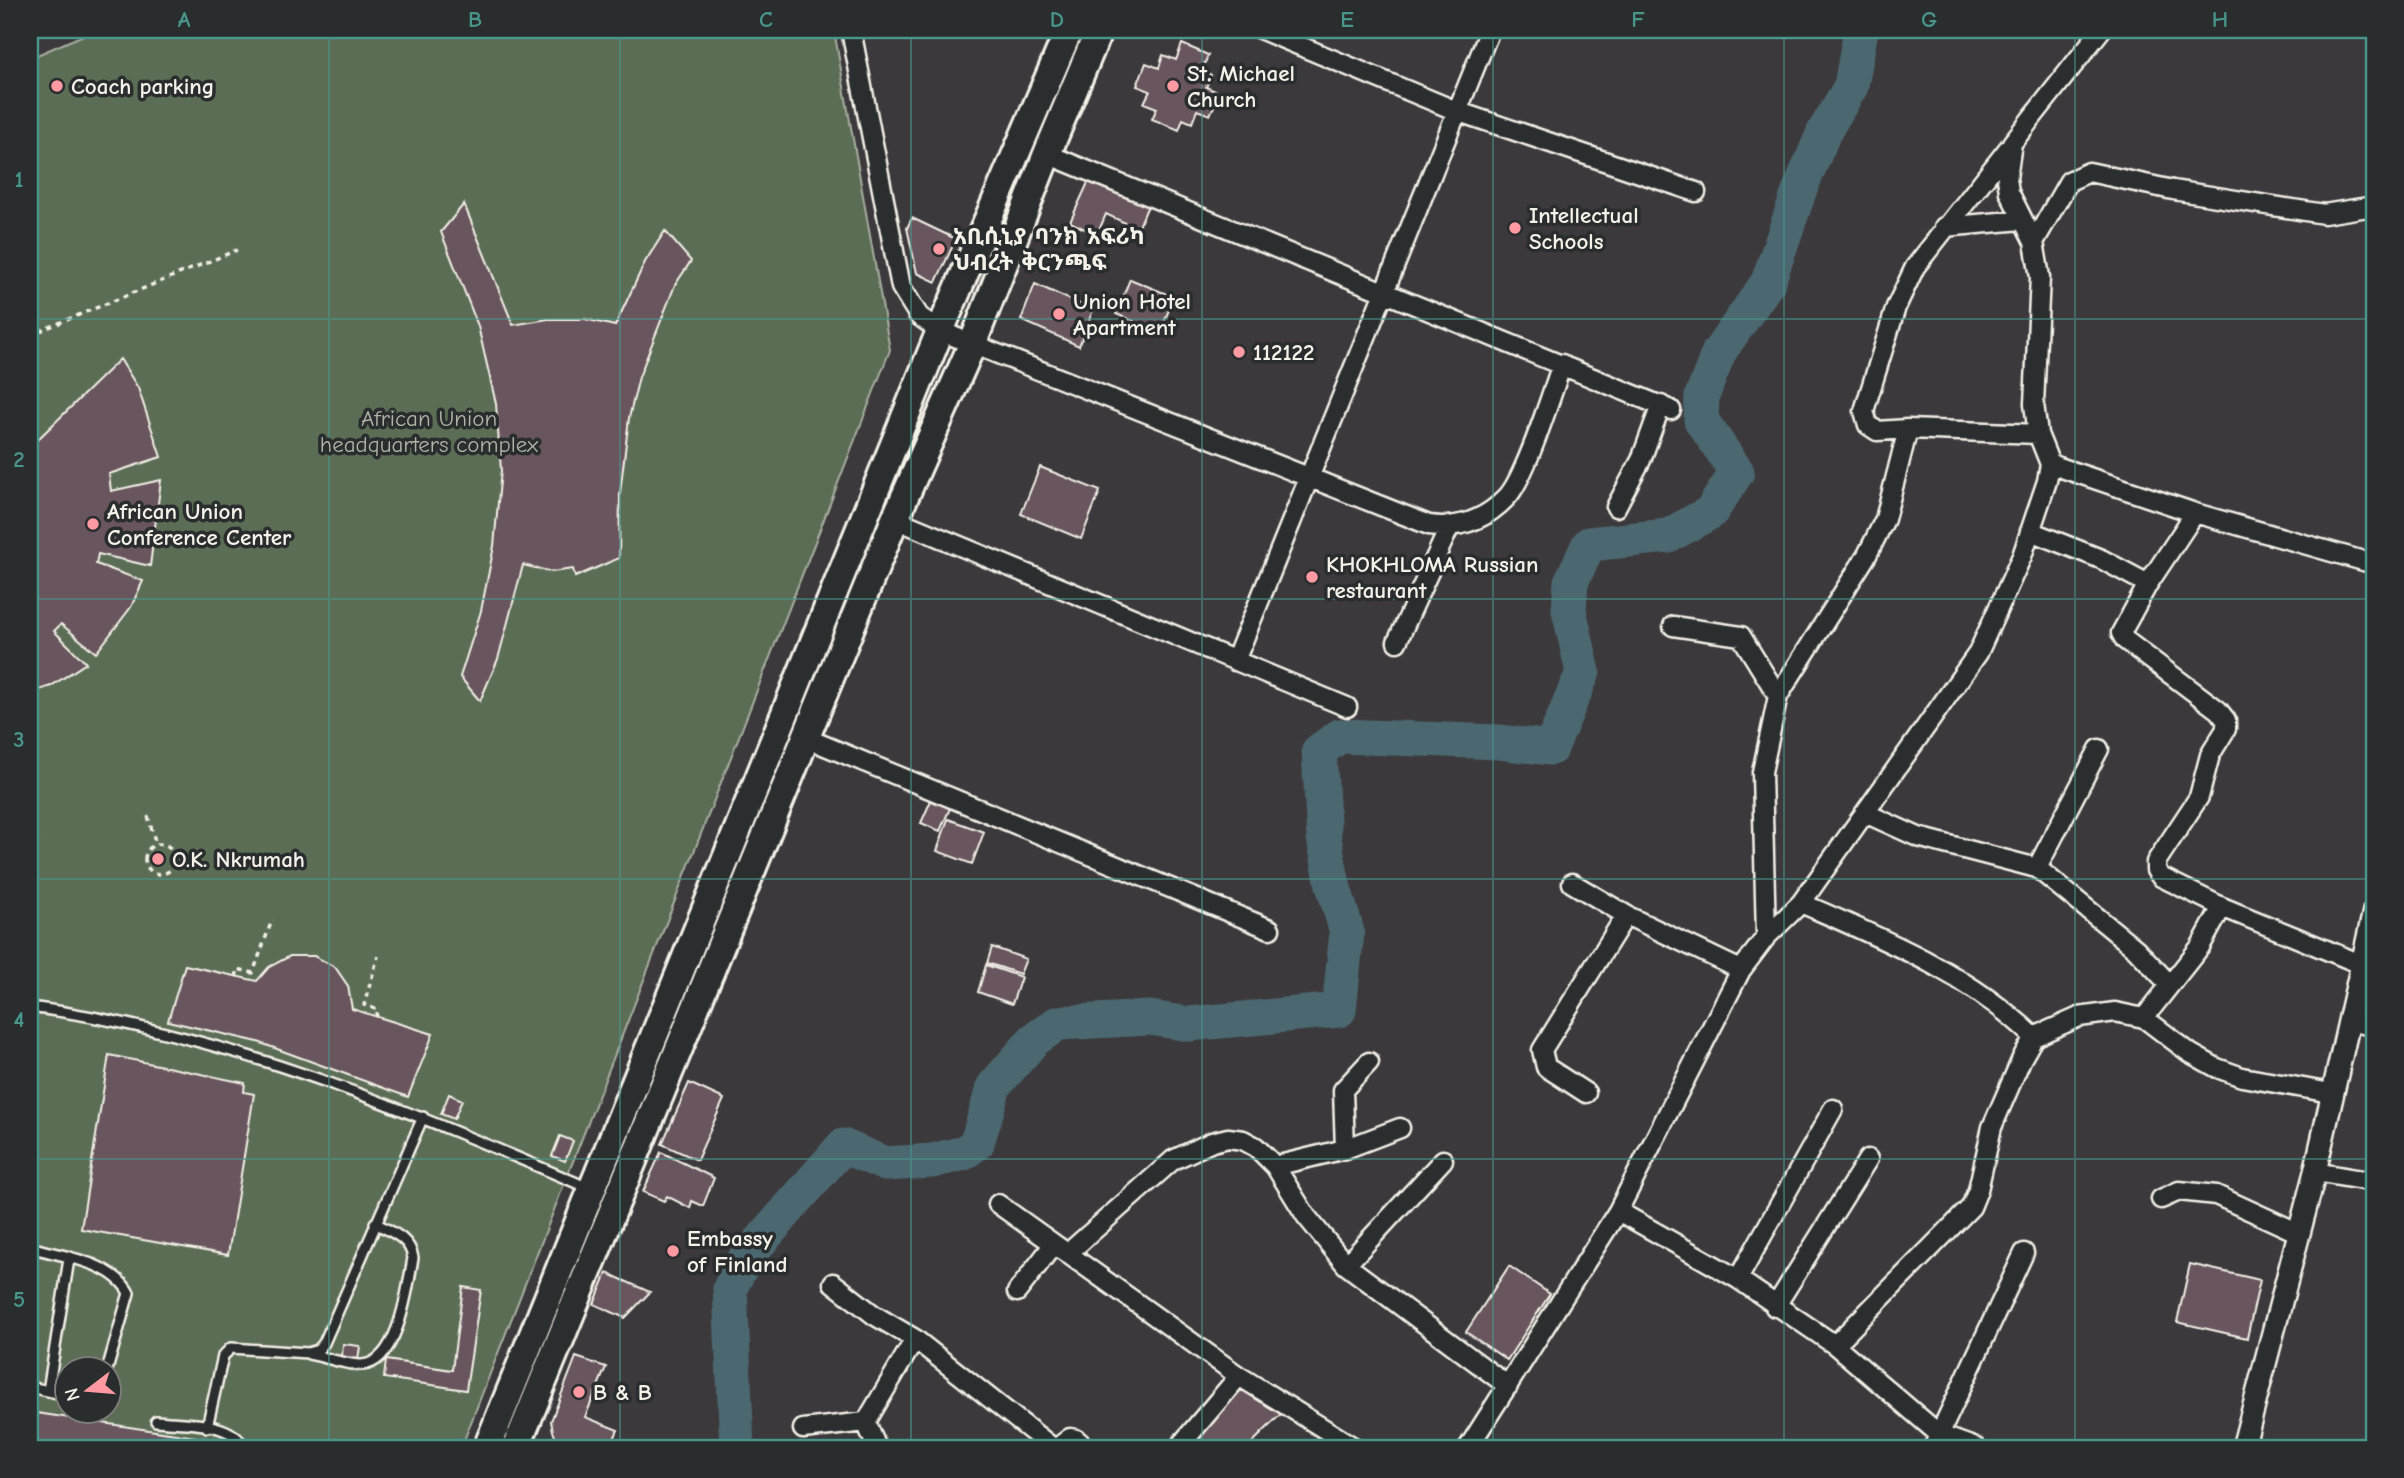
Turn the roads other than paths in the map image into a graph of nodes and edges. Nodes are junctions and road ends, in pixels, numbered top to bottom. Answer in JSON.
{"nodes":[{"id":1,"x":851,"y":30,"type":"edge"},
{"id":2,"x":1069,"y":30,"type":"edge"},
{"id":3,"x":1100,"y":30,"type":"edge"},
{"id":4,"x":1262,"y":30,"type":"edge"},
{"id":5,"x":1490,"y":30,"type":"edge"},
{"id":6,"x":2101,"y":30,"type":"edge"},
{"id":7,"x":1459,"y":112,"type":"junction"},
{"id":8,"x":2012,"y":143,"type":"junction"},
{"id":9,"x":1047,"y":153,"type":"junction"},
{"id":10,"x":1696,"y":192,"type":"dead end"},
{"id":11,"x":2374,"y":206,"type":"edge"},
{"id":12,"x":2022,"y":220,"type":"junction"},
{"id":13,"x":1944,"y":227,"type":"junction"},
{"id":14,"x":2034,"y":242,"type":"junction"},
{"id":15,"x":1384,"y":293,"type":"junction"},
{"id":16,"x":940,"y":331,"type":"junction"},
{"id":17,"x":972,"y":345,"type":"junction"},
{"id":18,"x":1562,"y":364,"type":"junction"},
{"id":19,"x":1908,"y":429,"type":"junction"},
{"id":20,"x":2038,"y":434,"type":"junction"},
{"id":21,"x":2050,"y":464,"type":"junction"},
{"id":22,"x":1307,"y":477,"type":"junction"},
{"id":23,"x":1616,"y":507,"type":"dead end"},
{"id":24,"x":2195,"y":513,"type":"junction"},
{"id":25,"x":895,"y":519,"type":"junction"},
{"id":26,"x":1449,"y":528,"type":"junction"},
{"id":27,"x":2030,"y":531,"type":"junction"},
{"id":28,"x":2374,"y":564,"type":"edge"},
{"id":29,"x":2148,"y":584,"type":"junction"},
{"id":30,"x":1673,"y":626,"type":"dead end"},
{"id":31,"x":1397,"y":642,"type":"dead end"},
{"id":32,"x":1234,"y":661,"type":"junction"},
{"id":33,"x":1778,"y":696,"type":"junction"},
{"id":34,"x":790,"y":703,"type":"junction"},
{"id":35,"x":1346,"y":707,"type":"dead end"},
{"id":36,"x":816,"y":713,"type":"junction"},
{"id":37,"x":806,"y":738,"type":"junction"},
{"id":38,"x":2099,"y":749,"type":"dead end"},
{"id":39,"x":1865,"y":813,"type":"junction"},
{"id":40,"x":2037,"y":868,"type":"junction"},
{"id":41,"x":1572,"y":883,"type":"dead end"},
{"id":42,"x":1801,"y":903,"type":"junction"},
{"id":43,"x":2222,"y":907,"type":"junction"},
{"id":44,"x":2374,"y":911,"type":"edge"},
{"id":45,"x":1626,"y":915,"type":"junction"},
{"id":46,"x":1270,"y":929,"type":"dead end"},
{"id":47,"x":1766,"y":937,"type":"junction"},
{"id":48,"x":2371,"y":939,"type":"edge"},
{"id":49,"x":2363,"y":965,"type":"junction"},
{"id":50,"x":1741,"y":970,"type":"junction"},
{"id":51,"x":2170,"y":985,"type":"junction"},
{"id":52,"x":30,"y":1007,"type":"edge"},
{"id":53,"x":2144,"y":1018,"type":"junction"},
{"id":54,"x":2351,"y":1021,"type":"junction"},
{"id":55,"x":2374,"y":1027,"type":"edge"},
{"id":56,"x":2035,"y":1037,"type":"junction"},
{"id":57,"x":1368,"y":1062,"type":"dead end"},
{"id":58,"x":1586,"y":1093,"type":"dead end"},
{"id":59,"x":2331,"y":1093,"type":"junction"},
{"id":60,"x":1833,"y":1109,"type":"dead end"},
{"id":61,"x":423,"y":1117,"type":"junction"},
{"id":62,"x":1400,"y":1128,"type":"dead end"},
{"id":63,"x":1345,"y":1149,"type":"junction"},
{"id":64,"x":1868,"y":1159,"type":"dead end"},
{"id":65,"x":1443,"y":1160,"type":"dead end"},
{"id":66,"x":1275,"y":1166,"type":"junction"},
{"id":67,"x":2315,"y":1172,"type":"junction"},
{"id":68,"x":2374,"y":1182,"type":"edge"},
{"id":69,"x":605,"y":1196,"type":"junction"},
{"id":70,"x":2161,"y":1199,"type":"dead end"},
{"id":71,"x":998,"y":1204,"type":"dead end"},
{"id":72,"x":1618,"y":1212,"type":"junction"},
{"id":73,"x":375,"y":1223,"type":"junction"},
{"id":74,"x":2299,"y":1233,"type":"junction"},
{"id":75,"x":30,"y":1247,"type":"edge"},
{"id":76,"x":1061,"y":1249,"type":"junction"},
{"id":77,"x":2024,"y":1253,"type":"dead end"},
{"id":78,"x":69,"y":1259,"type":"junction"},
{"id":79,"x":1346,"y":1265,"type":"junction"},
{"id":80,"x":1738,"y":1279,"type":"junction"},
{"id":81,"x":833,"y":1283,"type":"dead end"},
{"id":82,"x":1017,"y":1292,"type":"dead end"},
{"id":83,"x":1775,"y":1307,"type":"junction"},
{"id":84,"x":915,"y":1339,"type":"junction"},
{"id":85,"x":1835,"y":1345,"type":"junction"},
{"id":86,"x":307,"y":1353,"type":"junction"},
{"id":87,"x":111,"y":1356,"type":"edge"},
{"id":88,"x":1239,"y":1376,"type":"junction"},
{"id":89,"x":30,"y":1387,"type":"edge"},
{"id":90,"x":1508,"y":1387,"type":"junction"},
{"id":91,"x":48,"y":1391,"type":"junction"},
{"id":92,"x":52,"y":1392,"type":"edge"},
{"id":93,"x":156,"y":1421,"type":"dead end"},
{"id":94,"x":866,"y":1422,"type":"junction"},
{"id":95,"x":207,"y":1427,"type":"junction"},
{"id":96,"x":803,"y":1429,"type":"dead end"},
{"id":97,"x":1936,"y":1442,"type":"edge"},
{"id":98,"x":244,"y":1448,"type":"edge"},
{"id":99,"x":487,"y":1448,"type":"edge"},
{"id":100,"x":516,"y":1448,"type":"edge"},
{"id":101,"x":877,"y":1448,"type":"edge"},
{"id":102,"x":1055,"y":1448,"type":"edge"},
{"id":103,"x":1086,"y":1448,"type":"edge"},
{"id":104,"x":1178,"y":1448,"type":"edge"},
{"id":105,"x":1355,"y":1448,"type":"edge"},
{"id":106,"x":1468,"y":1448,"type":"edge"},
{"id":107,"x":1976,"y":1448,"type":"edge"},
{"id":108,"x":2243,"y":1448,"type":"edge"}],
"edges":[{"from":1,"to":16,"type":"street"},
{"from":2,"to":16,"type":"main road"},
{"from":3,"to":9,"type":"main road"},
{"from":4,"to":7,"type":"street"},
{"from":5,"to":7,"type":"street"},
{"from":6,"to":8,"type":"street"},
{"from":7,"to":10,"type":"street"},
{"from":7,"to":15,"type":"street"},
{"from":8,"to":12,"type":"street"},
{"from":8,"to":13,"type":"street"},
{"from":9,"to":15,"type":"street"},
{"from":9,"to":17,"type":"main road"},
{"from":11,"to":14,"type":"street"},
{"from":12,"to":13,"type":"street"},
{"from":12,"to":14,"type":"street"},
{"from":13,"to":19,"type":"street"},
{"from":14,"to":20,"type":"street"},
{"from":15,"to":18,"type":"street"},
{"from":15,"to":22,"type":"street"},
{"from":16,"to":17,"type":"street"},
{"from":16,"to":34,"type":"main road"},
{"from":17,"to":22,"type":"street"},
{"from":17,"to":25,"type":"main road"},
{"from":18,"to":23,"type":"street"},
{"from":18,"to":26,"type":"street"},
{"from":19,"to":20,"type":"street"},
{"from":19,"to":33,"type":"street"},
{"from":20,"to":21,"type":"street"},
{"from":21,"to":24,"type":"street"},
{"from":21,"to":27,"type":"street"},
{"from":22,"to":26,"type":"street"},
{"from":22,"to":32,"type":"street"},
{"from":24,"to":28,"type":"street"},
{"from":24,"to":29,"type":"street"},
{"from":25,"to":32,"type":"street"},
{"from":25,"to":36,"type":"main road"},
{"from":26,"to":31,"type":"street"},
{"from":27,"to":29,"type":"street"},
{"from":27,"to":39,"type":"street"},
{"from":29,"to":43,"type":"street"},
{"from":30,"to":33,"type":"street"},
{"from":32,"to":35,"type":"street"},
{"from":33,"to":47,"type":"street"},
{"from":34,"to":36,"type":"main road"},
{"from":34,"to":69,"type":"main road"},
{"from":36,"to":37,"type":"main road"},
{"from":37,"to":46,"type":"street"},
{"from":37,"to":69,"type":"main road"},
{"from":38,"to":40,"type":"street"},
{"from":39,"to":40,"type":"street"},
{"from":39,"to":42,"type":"street"},
{"from":40,"to":51,"type":"street"},
{"from":41,"to":45,"type":"street"},
{"from":42,"to":47,"type":"street"},
{"from":42,"to":56,"type":"street"},
{"from":43,"to":49,"type":"street"},
{"from":43,"to":51,"type":"street"},
{"from":44,"to":48,"type":"street"},
{"from":45,"to":50,"type":"street"},
{"from":45,"to":58,"type":"street"},
{"from":47,"to":50,"type":"street"},
{"from":48,"to":49,"type":"street"},
{"from":49,"to":54,"type":"street"},
{"from":50,"to":72,"type":"street"},
{"from":51,"to":53,"type":"street"},
{"from":52,"to":61,"type":"lane"},
{"from":53,"to":56,"type":"street"},
{"from":53,"to":59,"type":"street"},
{"from":54,"to":55,"type":"street"},
{"from":54,"to":59,"type":"street"},
{"from":56,"to":85,"type":"street"},
{"from":57,"to":63,"type":"street"},
{"from":59,"to":67,"type":"street"},
{"from":60,"to":80,"type":"street"},
{"from":61,"to":69,"type":"lane"},
{"from":61,"to":73,"type":"lane"},
{"from":62,"to":63,"type":"street"},
{"from":63,"to":66,"type":"street"},
{"from":64,"to":83,"type":"street"},
{"from":65,"to":79,"type":"street"},
{"from":66,"to":76,"type":"street"},
{"from":66,"to":79,"type":"street"},
{"from":67,"to":68,"type":"street"},
{"from":67,"to":74,"type":"street"},
{"from":69,"to":99,"type":"main road"},
{"from":69,"to":100,"type":"main road"},
{"from":70,"to":74,"type":"street"},
{"from":71,"to":76,"type":"street"},
{"from":72,"to":80,"type":"street"},
{"from":72,"to":90,"type":"street"},
{"from":73,"to":86,"type":"lane"},
{"from":73,"to":86,"type":"lane"},
{"from":74,"to":108,"type":"street"},
{"from":75,"to":78,"type":"lane"},
{"from":76,"to":82,"type":"street"},
{"from":76,"to":88,"type":"street"},
{"from":77,"to":97,"type":"street"},
{"from":78,"to":87,"type":"lane"},
{"from":78,"to":91,"type":"lane"},
{"from":79,"to":90,"type":"street"},
{"from":80,"to":83,"type":"street"},
{"from":81,"to":84,"type":"street"},
{"from":83,"to":85,"type":"street"},
{"from":84,"to":94,"type":"street"},
{"from":84,"to":102,"type":"street"},
{"from":85,"to":97,"type":"street"},
{"from":86,"to":95,"type":"lane"},
{"from":88,"to":104,"type":"street"},
{"from":88,"to":105,"type":"street"},
{"from":89,"to":91,"type":"lane"},
{"from":90,"to":106,"type":"street"},
{"from":91,"to":92,"type":"lane"},
{"from":93,"to":95,"type":"lane"},
{"from":94,"to":96,"type":"street"},
{"from":94,"to":101,"type":"street"},
{"from":95,"to":98,"type":"lane"},
{"from":97,"to":107,"type":"street"},
{"from":102,"to":103,"type":"street"}]}
